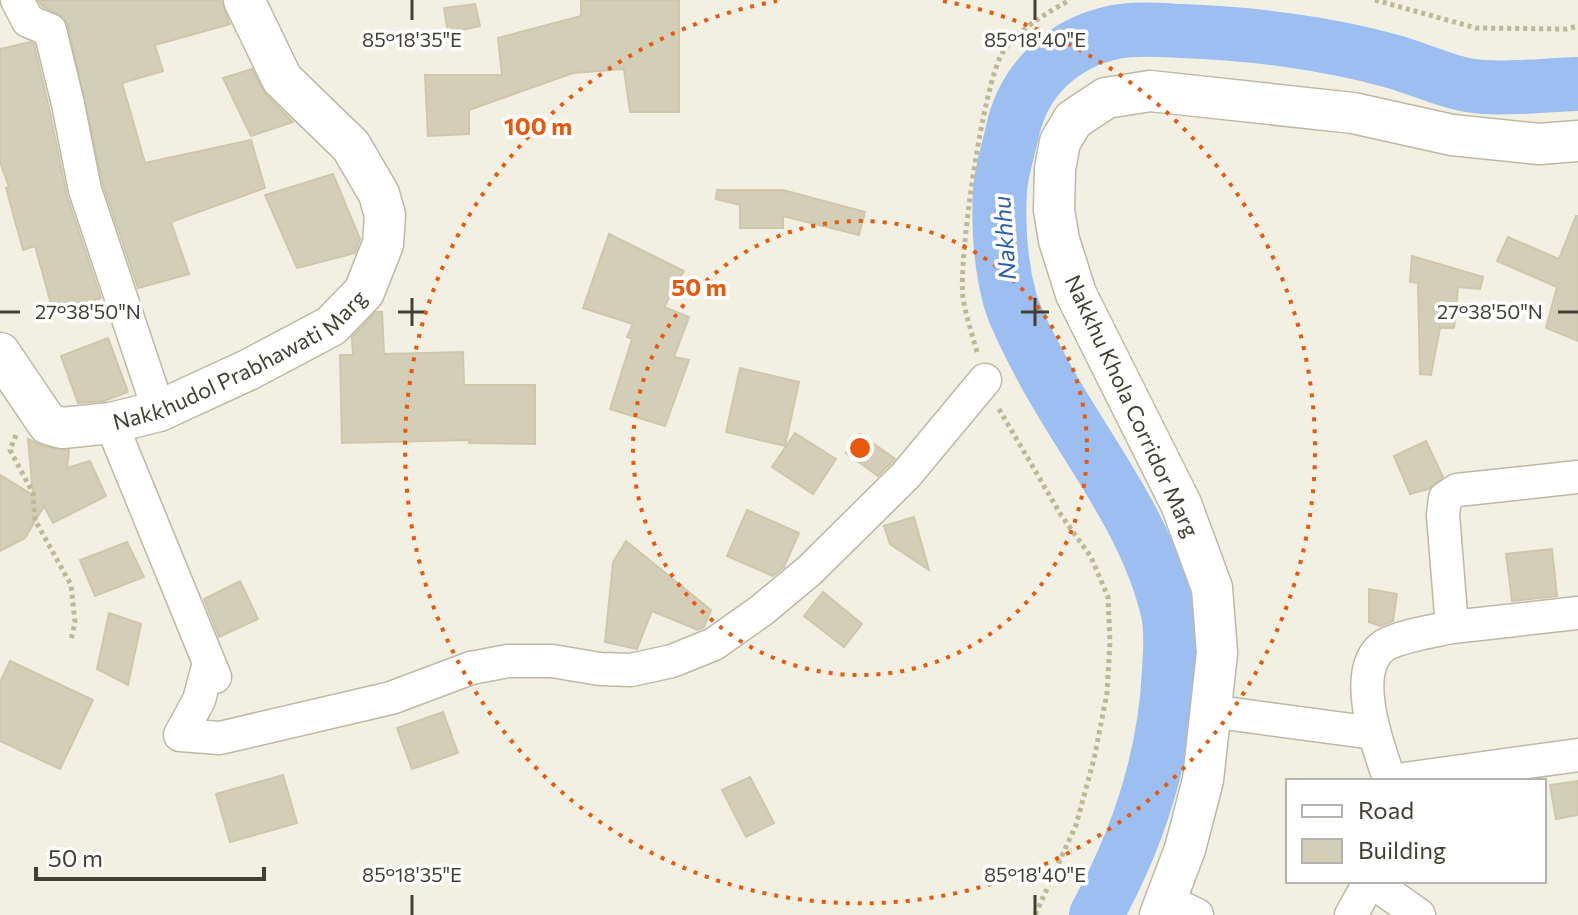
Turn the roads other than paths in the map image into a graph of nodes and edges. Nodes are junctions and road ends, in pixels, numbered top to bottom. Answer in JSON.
{"nodes":[{"id":1,"x":17,"y":0,"type":"edge"},
{"id":2,"x":244,"y":0,"type":"edge"},
{"id":3,"x":1578,"y":141,"type":"edge"},
{"id":4,"x":0,"y":353,"type":"edge"},
{"id":5,"x":985,"y":380,"type":"road end"},
{"id":6,"x":159,"y":411,"type":"junction"},
{"id":7,"x":111,"y":423,"type":"junction"},
{"id":8,"x":1578,"y":477,"type":"edge"},
{"id":9,"x":1578,"y":613,"type":"edge"},
{"id":10,"x":1452,"y":627,"type":"junction"},
{"id":11,"x":1210,"y":711,"type":"junction"},
{"id":12,"x":1374,"y":733,"type":"junction"},
{"id":13,"x":1578,"y":755,"type":"edge"},
{"id":14,"x":1389,"y":779,"type":"edge"},
{"id":15,"x":1404,"y":779,"type":"edge"},
{"id":16,"x":1370,"y":883,"type":"edge"},
{"id":17,"x":1374,"y":883,"type":"edge"},
{"id":18,"x":1174,"y":910,"type":"edge"},
{"id":19,"x":1351,"y":915,"type":"edge"},
{"id":20,"x":1419,"y":915,"type":"edge"}],
"edges":[{"from":1,"to":6,"type":"street"},
{"from":2,"to":6,"type":"street","name":"Nakkhudol Prabhawati Marg"},
{"from":3,"to":11,"type":"street","name":"Nakkhu Khola Corridor Marg"},
{"from":4,"to":7,"type":"street","name":"Nakkhudol Prabhawati Marg"},
{"from":5,"to":7,"type":"street"},
{"from":6,"to":7,"type":"street","name":"Nakkhudol Prabhawati Marg"},
{"from":8,"to":10,"type":"street"},
{"from":9,"to":10,"type":"street"},
{"from":10,"to":12,"type":"street"},
{"from":11,"to":12,"type":"street"},
{"from":11,"to":18,"type":"street","name":"Nakkhu Khola Corridor Marg"},
{"from":12,"to":14,"type":"street"},
{"from":13,"to":15,"type":"street"},
{"from":16,"to":19,"type":"street"},
{"from":17,"to":20,"type":"street"}]}
